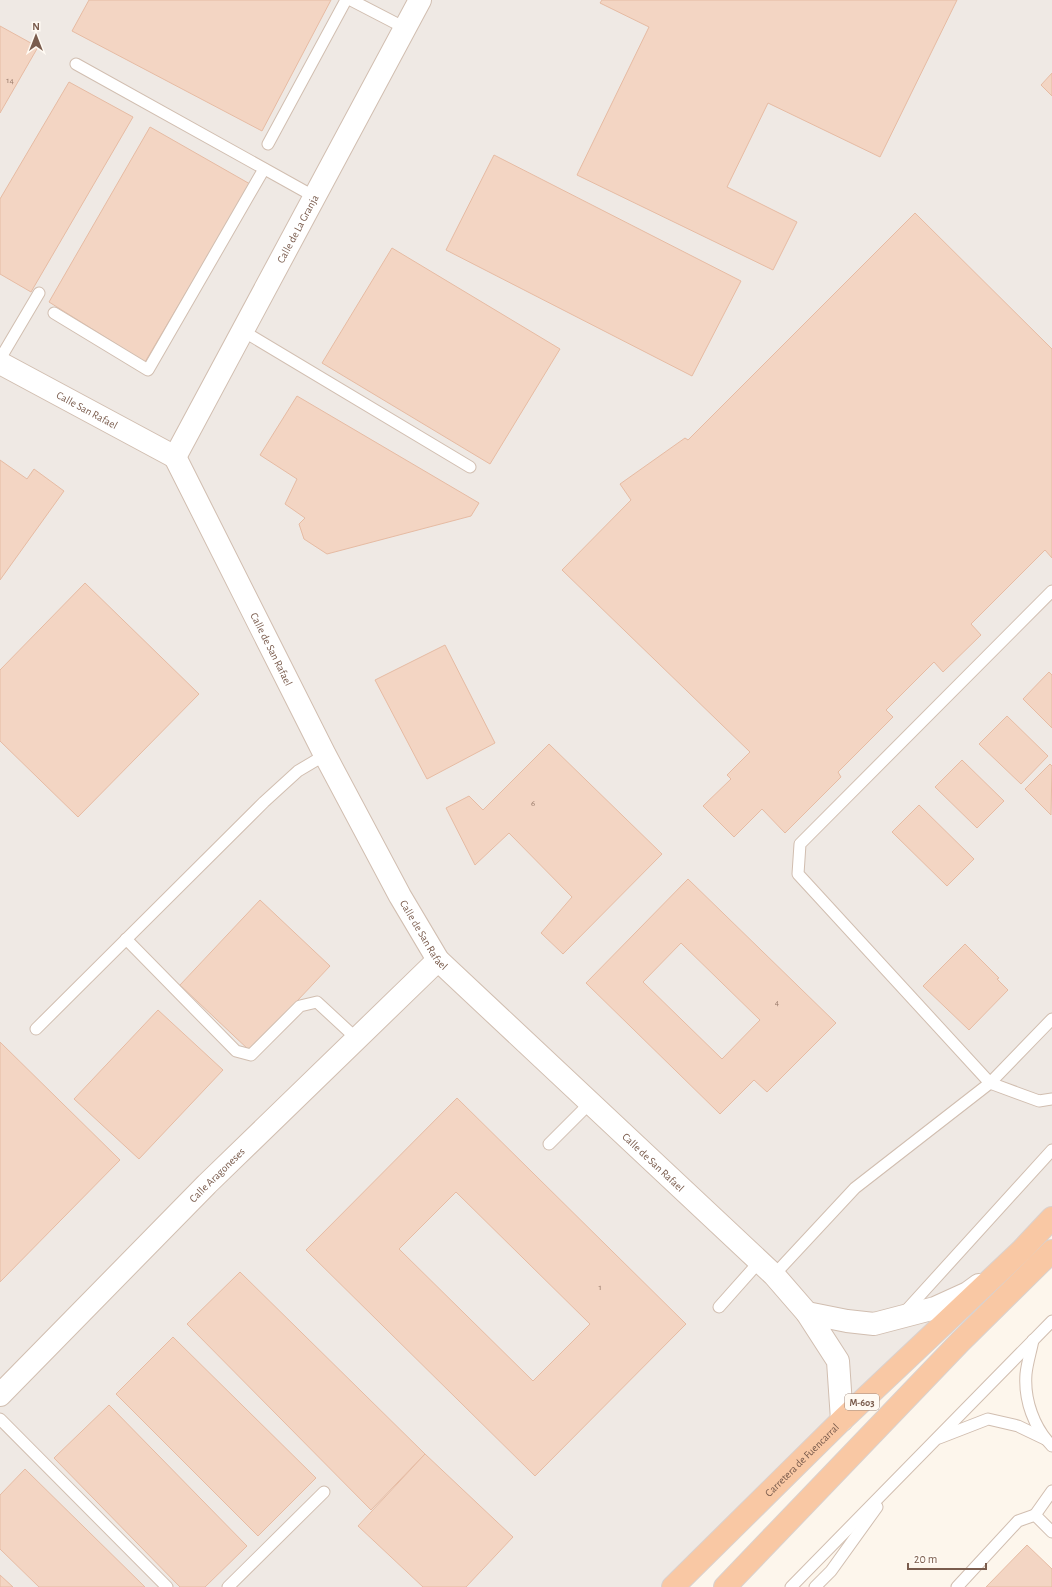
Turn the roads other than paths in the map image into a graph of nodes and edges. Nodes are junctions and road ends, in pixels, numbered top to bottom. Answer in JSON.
{"nodes":[{"id":1,"x":346,"y":0,"type":"edge"},
{"id":2,"x":351,"y":0,"type":"edge"},
{"id":3,"x":420,"y":0,"type":"edge"},
{"id":4,"x":405,"y":28,"type":"junction"},
{"id":5,"x":76,"y":64,"type":"dead end"},
{"id":6,"x":268,"y":144,"type":"dead end"},
{"id":7,"x":264,"y":169,"type":"junction"},
{"id":8,"x":315,"y":197,"type":"junction"},
{"id":9,"x":39,"y":293,"type":"dead end"},
{"id":10,"x":54,"y":313,"type":"dead end"},
{"id":11,"x":243,"y":331,"type":"junction"},
{"id":12,"x":0,"y":359,"type":"edge"},
{"id":13,"x":0,"y":363,"type":"edge"},
{"id":14,"x":175,"y":457,"type":"junction"},
{"id":15,"x":470,"y":467,"type":"dead end"},
{"id":16,"x":1052,"y":591,"type":"edge"},
{"id":17,"x":326,"y":755,"type":"junction"},
{"id":18,"x":126,"y":939,"type":"junction"},
{"id":19,"x":438,"y":960,"type":"junction"},
{"id":20,"x":1052,"y":1019,"type":"edge"},
{"id":21,"x":36,"y":1029,"type":"dead end"},
{"id":22,"x":357,"y":1039,"type":"junction"},
{"id":23,"x":990,"y":1082,"type":"junction"},
{"id":24,"x":1052,"y":1099,"type":"edge"},
{"id":25,"x":590,"y":1103,"type":"junction"},
{"id":26,"x":549,"y":1144,"type":"dead end"},
{"id":27,"x":1052,"y":1150,"type":"edge"},
{"id":28,"x":1052,"y":1218,"type":"edge"},
{"id":29,"x":1052,"y":1251,"type":"edge"},
{"id":30,"x":1003,"y":1268,"type":"junction"},
{"id":31,"x":767,"y":1269,"type":"junction"},
{"id":32,"x":719,"y":1307,"type":"dead end"},
{"id":33,"x":807,"y":1312,"type":"junction"},
{"id":34,"x":899,"y":1318,"type":"junction"},
{"id":35,"x":1052,"y":1321,"type":"edge"},
{"id":36,"x":1033,"y":1340,"type":"junction"},
{"id":37,"x":0,"y":1395,"type":"edge"},
{"id":38,"x":0,"y":1420,"type":"edge"},
{"id":39,"x":842,"y":1420,"type":"junction"},
{"id":40,"x":934,"y":1440,"type":"junction"},
{"id":41,"x":1049,"y":1443,"type":"edge"},
{"id":42,"x":900,"y":1475,"type":"junction"},
{"id":43,"x":1052,"y":1491,"type":"edge"},
{"id":44,"x":324,"y":1492,"type":"dead end"},
{"id":45,"x":1035,"y":1515,"type":"junction"},
{"id":46,"x":1052,"y":1532,"type":"edge"},
{"id":47,"x":957,"y":1586,"type":"edge"},
{"id":48,"x":167,"y":1587,"type":"edge"},
{"id":49,"x":228,"y":1587,"type":"edge"},
{"id":50,"x":673,"y":1587,"type":"edge"},
{"id":51,"x":725,"y":1587,"type":"edge"},
{"id":52,"x":791,"y":1587,"type":"edge"},
{"id":53,"x":815,"y":1587,"type":"edge"}],
"edges":[{"from":1,"to":6,"type":"lane"},
{"from":2,"to":4,"type":"lane"},
{"from":3,"to":4,"type":"street","name":"Calle de La Granja"},
{"from":4,"to":8,"type":"street","name":"Calle de La Granja"},
{"from":5,"to":7,"type":"lane"},
{"from":7,"to":8,"type":"lane"},
{"from":7,"to":10,"type":"lane"},
{"from":8,"to":11,"type":"street","name":"Calle de La Granja"},
{"from":9,"to":12,"type":"lane"},
{"from":11,"to":14,"type":"street","name":"Calle de La Granja"},
{"from":11,"to":15,"type":"lane"},
{"from":13,"to":14,"type":"street","name":"Calle San Rafael"},
{"from":14,"to":17,"type":"street","name":"Calle de San Rafael"},
{"from":16,"to":23,"type":"lane"},
{"from":17,"to":18,"type":"lane"},
{"from":17,"to":19,"type":"street","name":"Calle de San Rafael"},
{"from":18,"to":21,"type":"lane"},
{"from":18,"to":22,"type":"lane"},
{"from":19,"to":22,"type":"street","name":"Calle Aragoneses"},
{"from":19,"to":25,"type":"street","name":"Calle de San Rafael"},
{"from":20,"to":23,"type":"lane"},
{"from":22,"to":37,"type":"street","name":"Calle Aragoneses"},
{"from":23,"to":24,"type":"lane"},
{"from":23,"to":31,"type":"lane"},
{"from":25,"to":26,"type":"lane"},
{"from":25,"to":31,"type":"street","name":"Calle de San Rafael"},
{"from":27,"to":34,"type":"lane"},
{"from":28,"to":30,"type":"highway","name":"Carretera de Fuencarral","number":"M-603"},
{"from":29,"to":51,"type":"highway","number":"M-603"},
{"from":30,"to":34,"type":"street"},
{"from":30,"to":39,"type":"highway","name":"Carretera de Fuencarral","number":"M-603"},
{"from":31,"to":32,"type":"lane"},
{"from":31,"to":33,"type":"street","name":"Calle de San Rafael"},
{"from":33,"to":34,"type":"street"},
{"from":33,"to":39,"type":"street","name":"Calle de San Rafael"},
{"from":35,"to":36,"type":"lane"},
{"from":36,"to":40,"type":"lane"},
{"from":36,"to":41,"type":"lane"},
{"from":38,"to":48,"type":"lane"},
{"from":39,"to":50,"type":"highway","name":"Carretera de Fuencarral","number":"M-603"},
{"from":40,"to":41,"type":"lane"},
{"from":40,"to":42,"type":"lane"},
{"from":42,"to":52,"type":"lane"},
{"from":42,"to":53,"type":"lane"},
{"from":43,"to":45,"type":"lane"},
{"from":44,"to":49,"type":"lane"},
{"from":45,"to":46,"type":"lane"},
{"from":45,"to":47,"type":"lane"}]}
